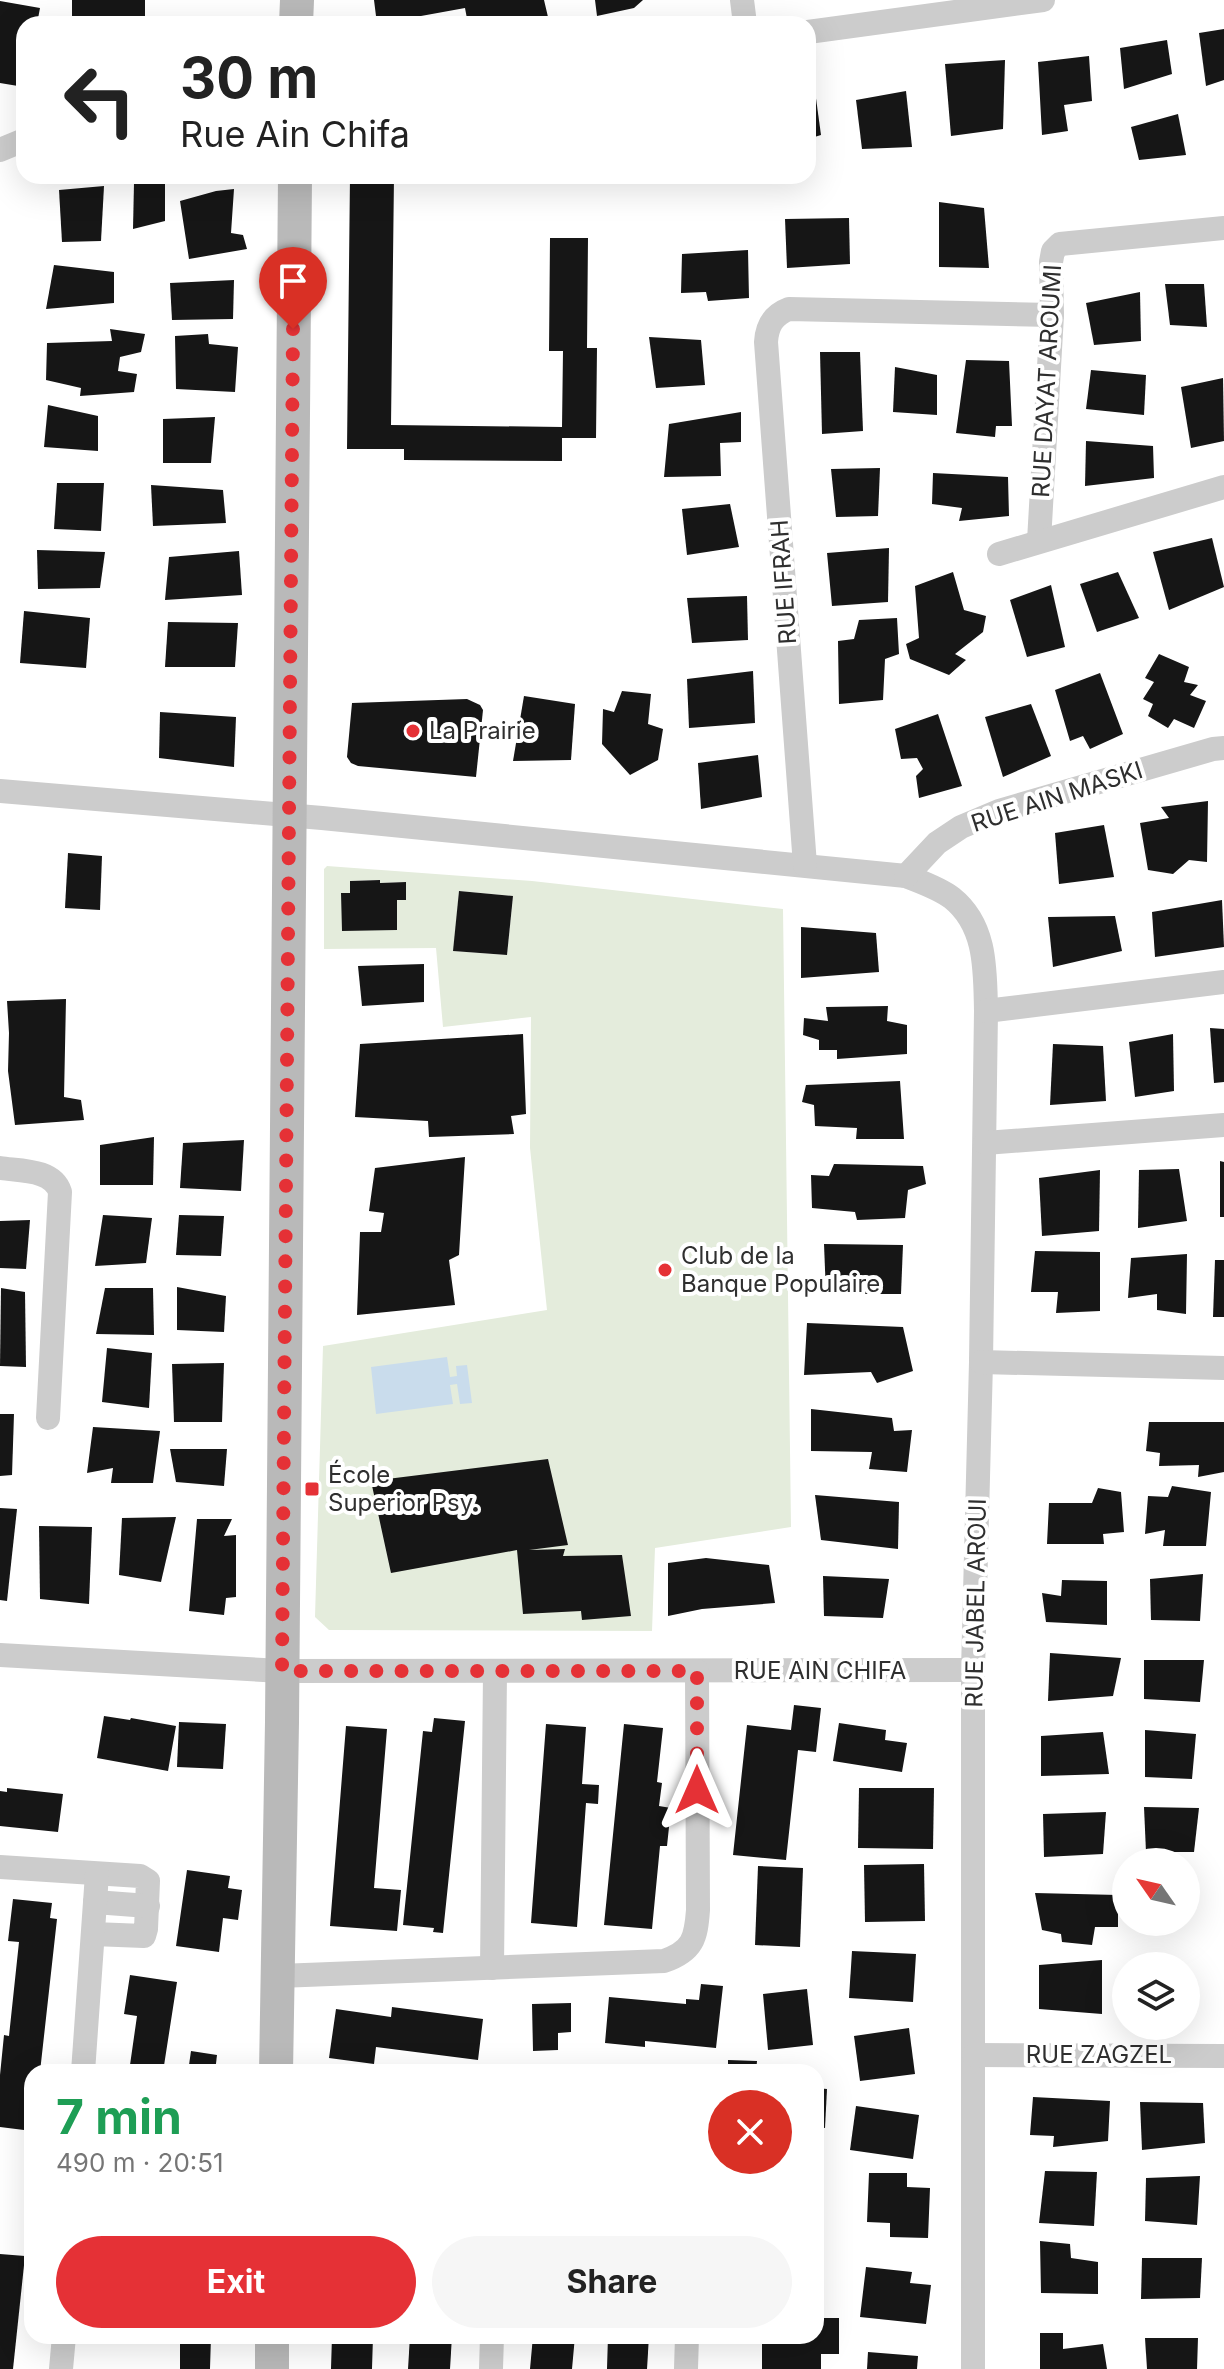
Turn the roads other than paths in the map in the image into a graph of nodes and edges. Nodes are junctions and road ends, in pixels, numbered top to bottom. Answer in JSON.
{"nodes":[{"id":1,"x":1043,"y":0,"type":"edge"},
{"id":2,"x":816,"y":31,"type":"edge"},
{"id":3,"x":295,"y":184,"type":"edge"},
{"id":4,"x":1224,"y":228,"type":"edge"},
{"id":5,"x":1052,"y":315,"type":"junction"},
{"id":6,"x":1224,"y":487,"type":"edge"},
{"id":7,"x":1039,"y":541,"type":"junction"},
{"id":8,"x":999,"y":554,"type":"dead end"},
{"id":9,"x":1224,"y":748,"type":"edge"},
{"id":10,"x":0,"y":791,"type":"edge"},
{"id":11,"x":289,"y":815,"type":"junction"},
{"id":12,"x":805,"y":865,"type":"junction"},
{"id":13,"x":906,"y":876,"type":"junction"},
{"id":14,"x":1224,"y":982,"type":"edge"},
{"id":15,"x":986,"y":1011,"type":"junction"},
{"id":16,"x":1224,"y":1125,"type":"edge"},
{"id":17,"x":985,"y":1143,"type":"junction"},
{"id":18,"x":0,"y":1168,"type":"edge"},
{"id":19,"x":981,"y":1362,"type":"junction"},
{"id":20,"x":1224,"y":1368,"type":"edge"},
{"id":21,"x":48,"y":1418,"type":"dead end"},
{"id":22,"x":0,"y":1655,"type":"edge"},
{"id":23,"x":973,"y":1670,"type":"junction"},
{"id":24,"x":282,"y":1671,"type":"junction"},
{"id":25,"x":697,"y":1671,"type":"junction"},
{"id":26,"x":495,"y":1672,"type":"junction"},
{"id":27,"x":0,"y":1867,"type":"edge"},
{"id":28,"x":97,"y":1874,"type":"junction"},
{"id":29,"x":95,"y":1902,"type":"junction"},
{"id":30,"x":148,"y":1906,"type":"junction"},
{"id":31,"x":93,"y":1934,"type":"junction"},
{"id":32,"x":492,"y":1968,"type":"junction"},
{"id":33,"x":279,"y":1976,"type":"junction"},
{"id":34,"x":974,"y":2055,"type":"junction"},
{"id":35,"x":1224,"y":2056,"type":"edge"},
{"id":36,"x":84,"y":2064,"type":"edge"},
{"id":37,"x":276,"y":2064,"type":"edge"},
{"id":38,"x":63,"y":2344,"type":"edge"},
{"id":39,"x":272,"y":2344,"type":"edge"},
{"id":40,"x":492,"y":2344,"type":"edge"},
{"id":41,"x":687,"y":2344,"type":"edge"},
{"id":42,"x":61,"y":2369,"type":"edge"},
{"id":43,"x":272,"y":2369,"type":"edge"},
{"id":44,"x":491,"y":2369,"type":"edge"},
{"id":45,"x":686,"y":2369,"type":"edge"},
{"id":46,"x":973,"y":2369,"type":"edge"}],
"edges":[{"from":1,"to":2,"type":"street"},
{"from":3,"to":11,"type":"main road"},
{"from":4,"to":5,"type":"street","name":"RUE DAYAT AROUMI"},
{"from":5,"to":7,"type":"street","name":"RUE DAYAT AROUMI"},
{"from":5,"to":12,"type":"street","name":"RUE IFRAH"},
{"from":6,"to":7,"type":"street","name":"RUE DAYAT AROUMI"},
{"from":7,"to":8,"type":"street","name":"RUE DAYAT AROUMI"},
{"from":9,"to":13,"type":"street","name":"RUE AIN MASKI"},
{"from":10,"to":11,"type":"street","name":"RUE JABEL AROUI"},
{"from":11,"to":12,"type":"street","name":"RUE JABEL AROUI"},
{"from":11,"to":24,"type":"main road"},
{"from":12,"to":13,"type":"street","name":"RUE JABEL AROUI"},
{"from":13,"to":15,"type":"street","name":"RUE JABEL AROUI"},
{"from":14,"to":15,"type":"street"},
{"from":15,"to":17,"type":"street","name":"RUE JABEL AROUI"},
{"from":16,"to":17,"type":"street"},
{"from":17,"to":19,"type":"street","name":"RUE JABEL AROUI"},
{"from":18,"to":21,"type":"street"},
{"from":19,"to":20,"type":"street"},
{"from":19,"to":23,"type":"street","name":"RUE JABEL AROUI"},
{"from":22,"to":24,"type":"street","name":"RUE AIN CHIFA"},
{"from":23,"to":25,"type":"street","name":"RUE AIN CHIFA"},
{"from":23,"to":34,"type":"street","name":"RUE JABEL AROUI"},
{"from":24,"to":26,"type":"street","name":"RUE AIN CHIFA"},
{"from":24,"to":33,"type":"main road"},
{"from":25,"to":26,"type":"street","name":"RUE AIN CHIFA"},
{"from":25,"to":32,"type":"street"},
{"from":26,"to":32,"type":"street"},
{"from":27,"to":28,"type":"street"},
{"from":28,"to":29,"type":"street"},
{"from":28,"to":30,"type":"street"},
{"from":29,"to":30,"type":"street"},
{"from":29,"to":31,"type":"street"},
{"from":30,"to":31,"type":"street"},
{"from":31,"to":36,"type":"street"},
{"from":32,"to":33,"type":"street"},
{"from":33,"to":37,"type":"main road"},
{"from":34,"to":35,"type":"street","name":"RUE ZAGZEL"},
{"from":34,"to":46,"type":"street","name":"RUE JABEL AROUI"},
{"from":38,"to":42,"type":"street"},
{"from":39,"to":43,"type":"main road"},
{"from":40,"to":44,"type":"street"},
{"from":41,"to":45,"type":"street"}]}
